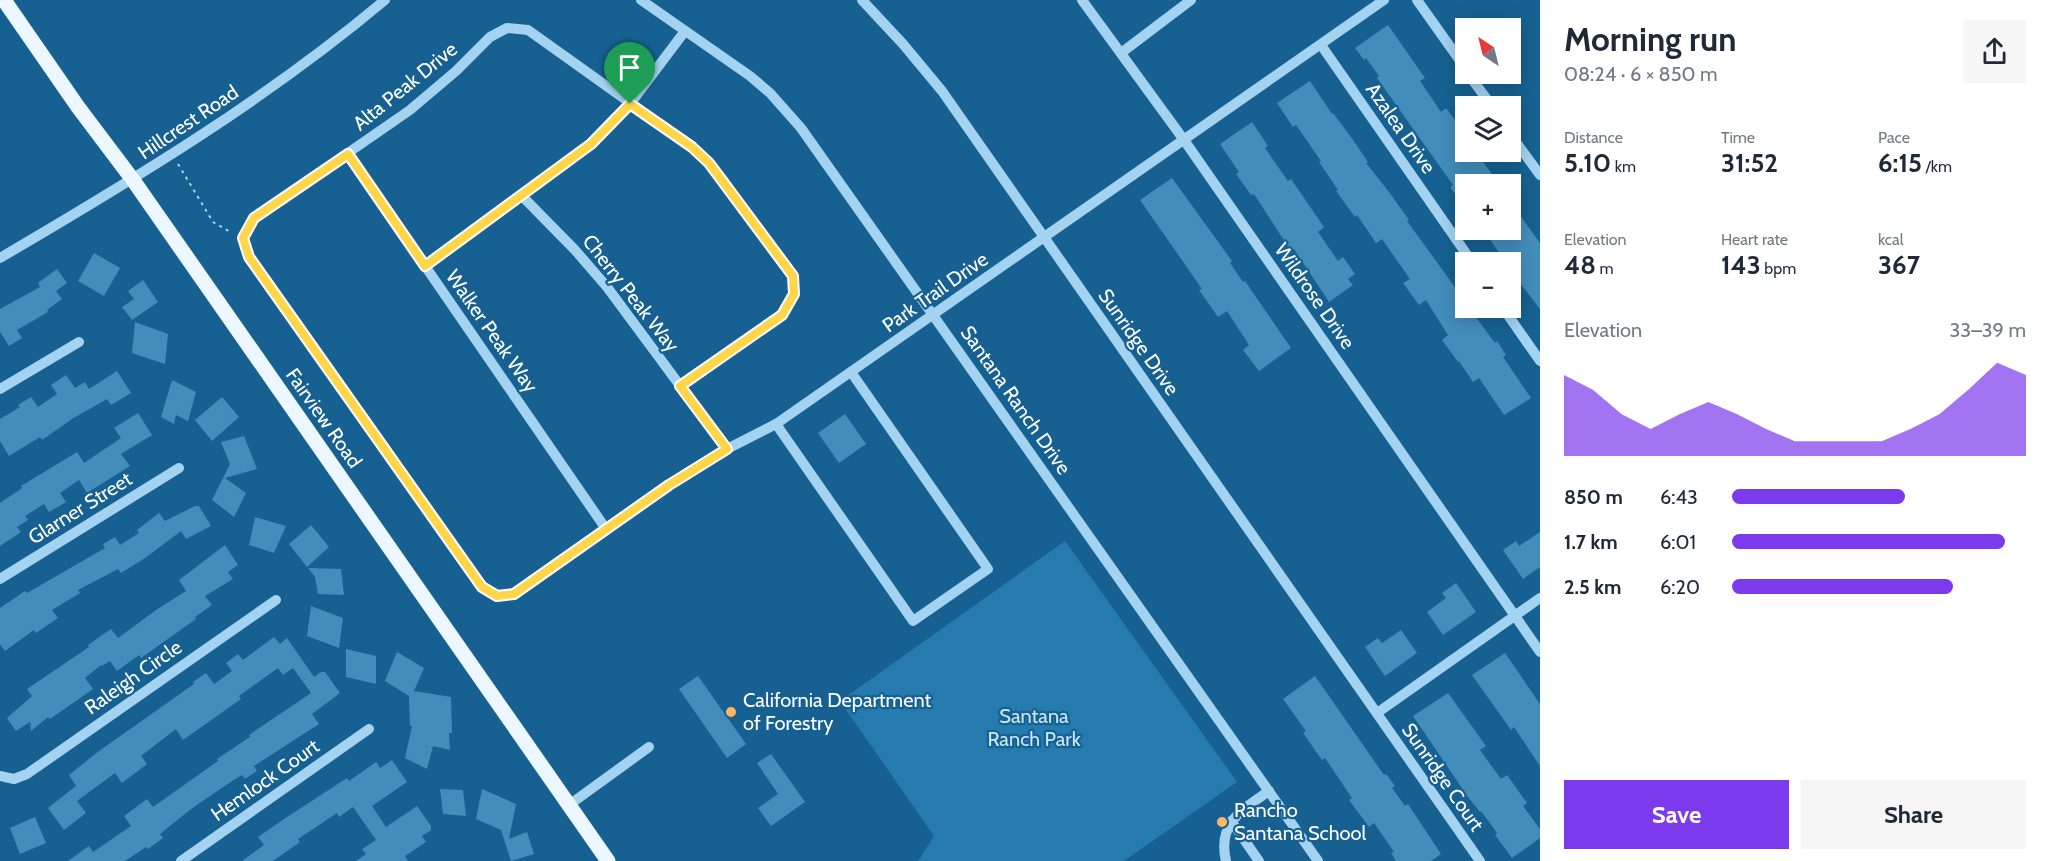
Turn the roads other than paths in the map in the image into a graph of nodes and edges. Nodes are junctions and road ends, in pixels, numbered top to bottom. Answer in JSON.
{"nodes":[{"id":1,"x":4,"y":0,"type":"edge"},
{"id":2,"x":384,"y":0,"type":"edge"},
{"id":3,"x":641,"y":0,"type":"edge"},
{"id":4,"x":862,"y":0,"type":"edge"},
{"id":5,"x":1082,"y":0,"type":"edge"},
{"id":6,"x":1191,"y":0,"type":"edge"},
{"id":7,"x":1384,"y":0,"type":"edge"},
{"id":8,"x":1417,"y":0,"type":"edge"},
{"id":9,"x":685,"y":31,"type":"junction"},
{"id":10,"x":1320,"y":45,"type":"junction"},
{"id":11,"x":1121,"y":53,"type":"junction"},
{"id":12,"x":1455,"y":54,"type":"edge"},
{"id":13,"x":630,"y":104,"type":"junction"},
{"id":14,"x":1184,"y":140,"type":"junction"},
{"id":15,"x":1521,"y":149,"type":"edge"},
{"id":16,"x":348,"y":154,"type":"junction"},
{"id":17,"x":1540,"y":176,"type":"edge"},
{"id":18,"x":133,"y":180,"type":"junction"},
{"id":19,"x":522,"y":195,"type":"junction"},
{"id":20,"x":1044,"y":238,"type":"junction"},
{"id":21,"x":1465,"y":252,"type":"edge"},
{"id":22,"x":0,"y":258,"type":"edge"},
{"id":23,"x":425,"y":266,"type":"junction"},
{"id":24,"x":934,"y":314,"type":"junction"},
{"id":25,"x":1510,"y":318,"type":"edge"},
{"id":26,"x":79,"y":342,"type":"dead end"},
{"id":27,"x":1540,"y":361,"type":"edge"},
{"id":28,"x":851,"y":372,"type":"junction"},
{"id":29,"x":680,"y":386,"type":"junction"},
{"id":30,"x":0,"y":389,"type":"edge"},
{"id":31,"x":776,"y":424,"type":"junction"},
{"id":32,"x":727,"y":449,"type":"junction"},
{"id":33,"x":179,"y":468,"type":"dead end"},
{"id":34,"x":606,"y":529,"type":"junction"},
{"id":35,"x":0,"y":579,"type":"edge"},
{"id":36,"x":497,"y":596,"type":"joint"},
{"id":37,"x":1540,"y":598,"type":"edge"},
{"id":38,"x":276,"y":600,"type":"dead end"},
{"id":39,"x":1515,"y":616,"type":"junction"},
{"id":40,"x":1540,"y":652,"type":"edge"},
{"id":41,"x":1377,"y":713,"type":"junction"},
{"id":42,"x":369,"y":729,"type":"dead end"},
{"id":43,"x":649,"y":747,"type":"dead end"},
{"id":44,"x":4,"y":777,"type":"edge"},
{"id":45,"x":1269,"y":791,"type":"junction"},
{"id":46,"x":569,"y":805,"type":"junction"},
{"id":47,"x":1231,"y":821,"type":"junction"},
{"id":48,"x":182,"y":861,"type":"edge"},
{"id":49,"x":608,"y":861,"type":"edge"},
{"id":50,"x":1226,"y":861,"type":"edge"},
{"id":51,"x":1259,"y":861,"type":"edge"},
{"id":52,"x":1318,"y":861,"type":"edge"},
{"id":53,"x":1480,"y":861,"type":"edge"}],
"edges":[{"from":1,"to":18,"type":"main road","name":"Fairview Road"},
{"from":2,"to":18,"type":"street","name":"Hillcrest Road"},
{"from":3,"to":9,"type":"street","name":"Santana Ranch Drive"},
{"from":4,"to":20,"type":"street","name":"Sunridge Drive"},
{"from":5,"to":11,"type":"street","name":"Wildrose Drive"},
{"from":6,"to":11,"type":"street"},
{"from":7,"to":10,"type":"street","name":"Park Trail Drive"},
{"from":8,"to":12,"type":"street"},
{"from":9,"to":13,"type":"street"},
{"from":9,"to":24,"type":"street","name":"Santana Ranch Drive"},
{"from":10,"to":14,"type":"street","name":"Park Trail Drive"},
{"from":10,"to":21,"type":"street","name":"Azalea Drive"},
{"from":11,"to":14,"type":"street","name":"Wildrose Drive"},
{"from":13,"to":16,"type":"street","name":"Alta Peak Drive"},
{"from":13,"to":19,"type":"street"},
{"from":13,"to":29,"type":"street"},
{"from":14,"to":20,"type":"street","name":"Park Trail Drive"},
{"from":14,"to":39,"type":"street","name":"Wildrose Drive"},
{"from":15,"to":17,"type":"street"},
{"from":16,"to":23,"type":"street","name":"Walker Peak Way"},
{"from":16,"to":36,"type":"street","name":"Alta Peak Drive"},
{"from":18,"to":22,"type":"street","name":"Hillcrest Road"},
{"from":18,"to":46,"type":"main road","name":"Fairview Road"},
{"from":19,"to":23,"type":"street"},
{"from":19,"to":29,"type":"street","name":"Cherry Peak Way"},
{"from":20,"to":24,"type":"street","name":"Park Trail Drive"},
{"from":20,"to":41,"type":"street","name":"Sunridge Drive"},
{"from":23,"to":34,"type":"street","name":"Walker Peak Way"},
{"from":24,"to":28,"type":"street","name":"Park Trail Drive"},
{"from":24,"to":45,"type":"street","name":"Santana Ranch Drive"},
{"from":25,"to":27,"type":"street"},
{"from":26,"to":30,"type":"street"},
{"from":28,"to":31,"type":"street","name":"Park Trail Drive"},
{"from":28,"to":31,"type":"street"},
{"from":29,"to":32,"type":"street","name":"Cherry Peak Way"},
{"from":31,"to":32,"type":"street","name":"Park Trail Drive"},
{"from":32,"to":34,"type":"street","name":"Park Trail Drive"},
{"from":33,"to":35,"type":"street","name":"Glarner Street"},
{"from":34,"to":36,"type":"street","name":"Park Trail Drive"},
{"from":37,"to":39,"type":"street"},
{"from":38,"to":44,"type":"street","name":"Raleigh Circle"},
{"from":39,"to":40,"type":"street","name":"Wildrose Drive"},
{"from":39,"to":41,"type":"street"},
{"from":41,"to":53,"type":"street","name":"Sunridge Court"},
{"from":42,"to":48,"type":"street","name":"Hemlock Court"},
{"from":43,"to":46,"type":"street"},
{"from":45,"to":47,"type":"street"},
{"from":45,"to":52,"type":"street","name":"Santana Ranch Drive"},
{"from":46,"to":49,"type":"main road","name":"Fairview Road"},
{"from":47,"to":50,"type":"street"},
{"from":47,"to":51,"type":"street"}]}
